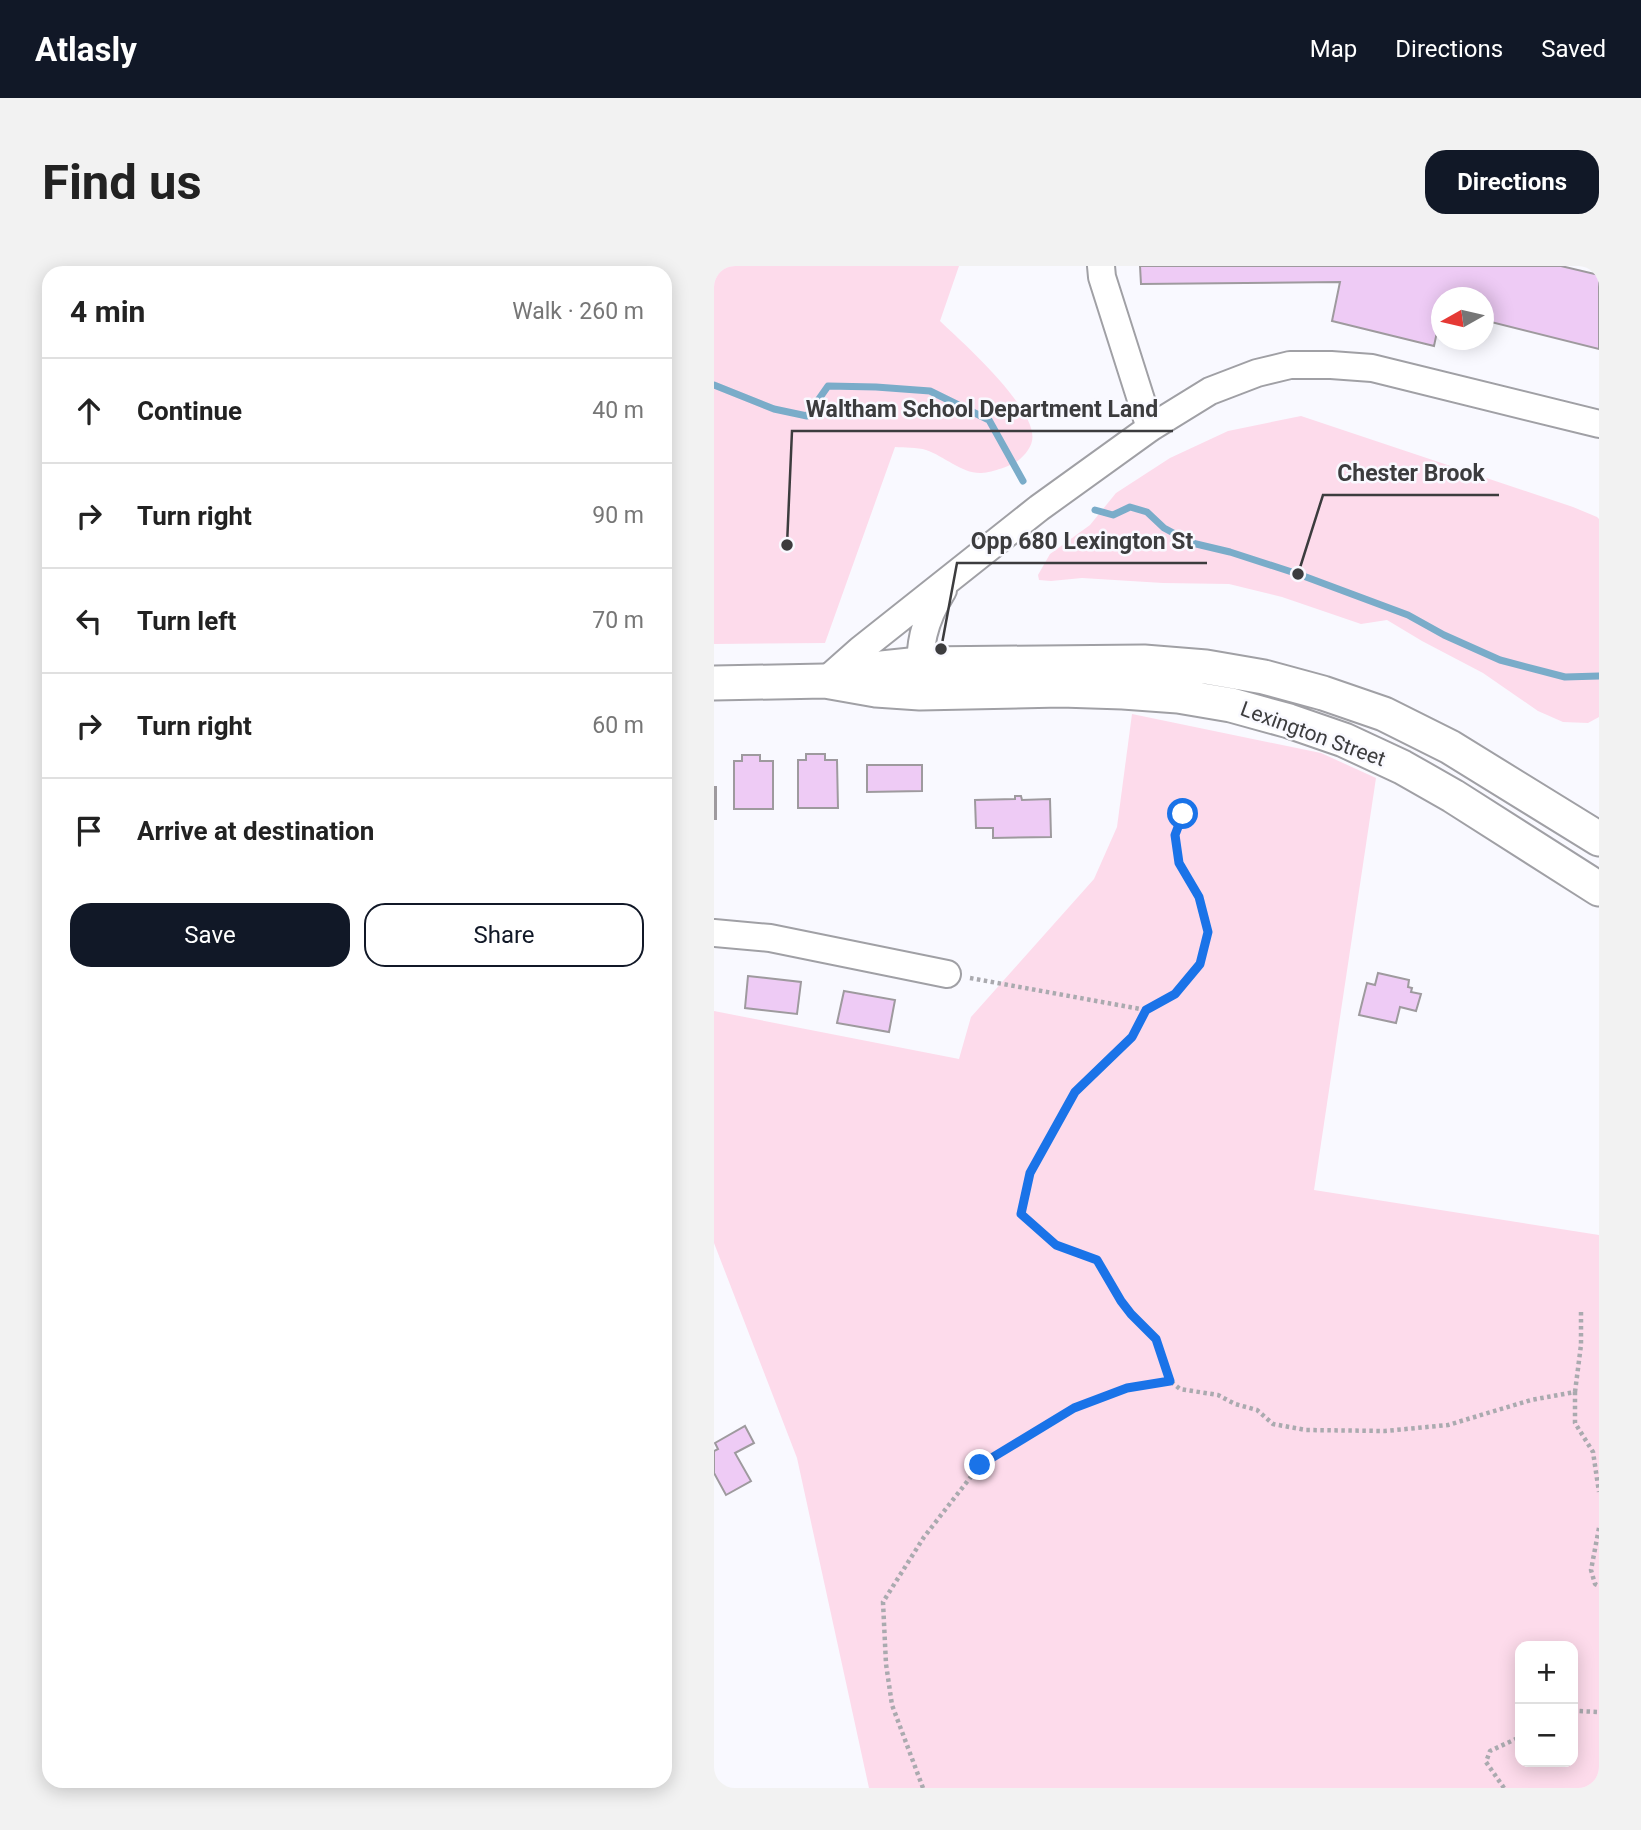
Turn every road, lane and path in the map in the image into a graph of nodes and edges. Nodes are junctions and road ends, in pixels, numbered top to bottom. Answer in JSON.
{"nodes":[{"id":1,"x":1101,"y":266,"type":"edge"},
{"id":2,"x":1599,"y":424,"type":"edge"},
{"id":3,"x":1150,"y":428,"type":"junction"},
{"id":4,"x":950,"y":579,"type":"junction"},
{"id":5,"x":920,"y":679,"type":"junction"},
{"id":6,"x":825,"y":681,"type":"junction"},
{"id":7,"x":714,"y":683,"type":"edge"},
{"id":8,"x":1183,"y":814,"type":"dead end"},
{"id":9,"x":1599,"y":839,"type":"edge"},
{"id":10,"x":1599,"y":889,"type":"edge"},
{"id":11,"x":714,"y":933,"type":"edge"},
{"id":12,"x":947,"y":974,"type":"joint"},
{"id":13,"x":1146,"y":1010,"type":"junction"},
{"id":14,"x":1581,"y":1310,"type":"dead end"},
{"id":15,"x":1170,"y":1381,"type":"junction"},
{"id":16,"x":1575,"y":1392,"type":"junction"},
{"id":17,"x":1599,"y":1492,"type":"edge"},
{"id":18,"x":1599,"y":1528,"type":"edge"},
{"id":19,"x":1599,"y":1586,"type":"edge"},
{"id":20,"x":1578,"y":1711,"type":"edge"},
{"id":21,"x":1599,"y":1712,"type":"edge"},
{"id":22,"x":1515,"y":1739,"type":"edge"},
{"id":23,"x":923,"y":1788,"type":"edge"},
{"id":24,"x":1504,"y":1788,"type":"edge"}],
"edges":[{"from":1,"to":3,"type":"lane"},
{"from":2,"to":3,"type":"lane"},
{"from":3,"to":4,"type":"lane"},
{"from":4,"to":5,"type":"lane"},
{"from":4,"to":6,"type":"lane"},
{"from":5,"to":6,"type":"main road","name":"Lexington Street"},
{"from":5,"to":9,"type":"main road","name":"Lexington Street"},
{"from":5,"to":10,"type":"main road","name":"Lexington Street"},
{"from":6,"to":7,"type":"main road","name":"Lexington Street"},
{"from":8,"to":13,"type":"path"},
{"from":11,"to":12,"type":"lane"},
{"from":12,"to":13,"type":"path"},
{"from":13,"to":15,"type":"path"},
{"from":14,"to":16,"type":"path"},
{"from":15,"to":16,"type":"path"},
{"from":15,"to":23,"type":"path"},
{"from":16,"to":17,"type":"path"},
{"from":18,"to":19,"type":"path"},
{"from":20,"to":21,"type":"path"},
{"from":22,"to":24,"type":"path"}]}
